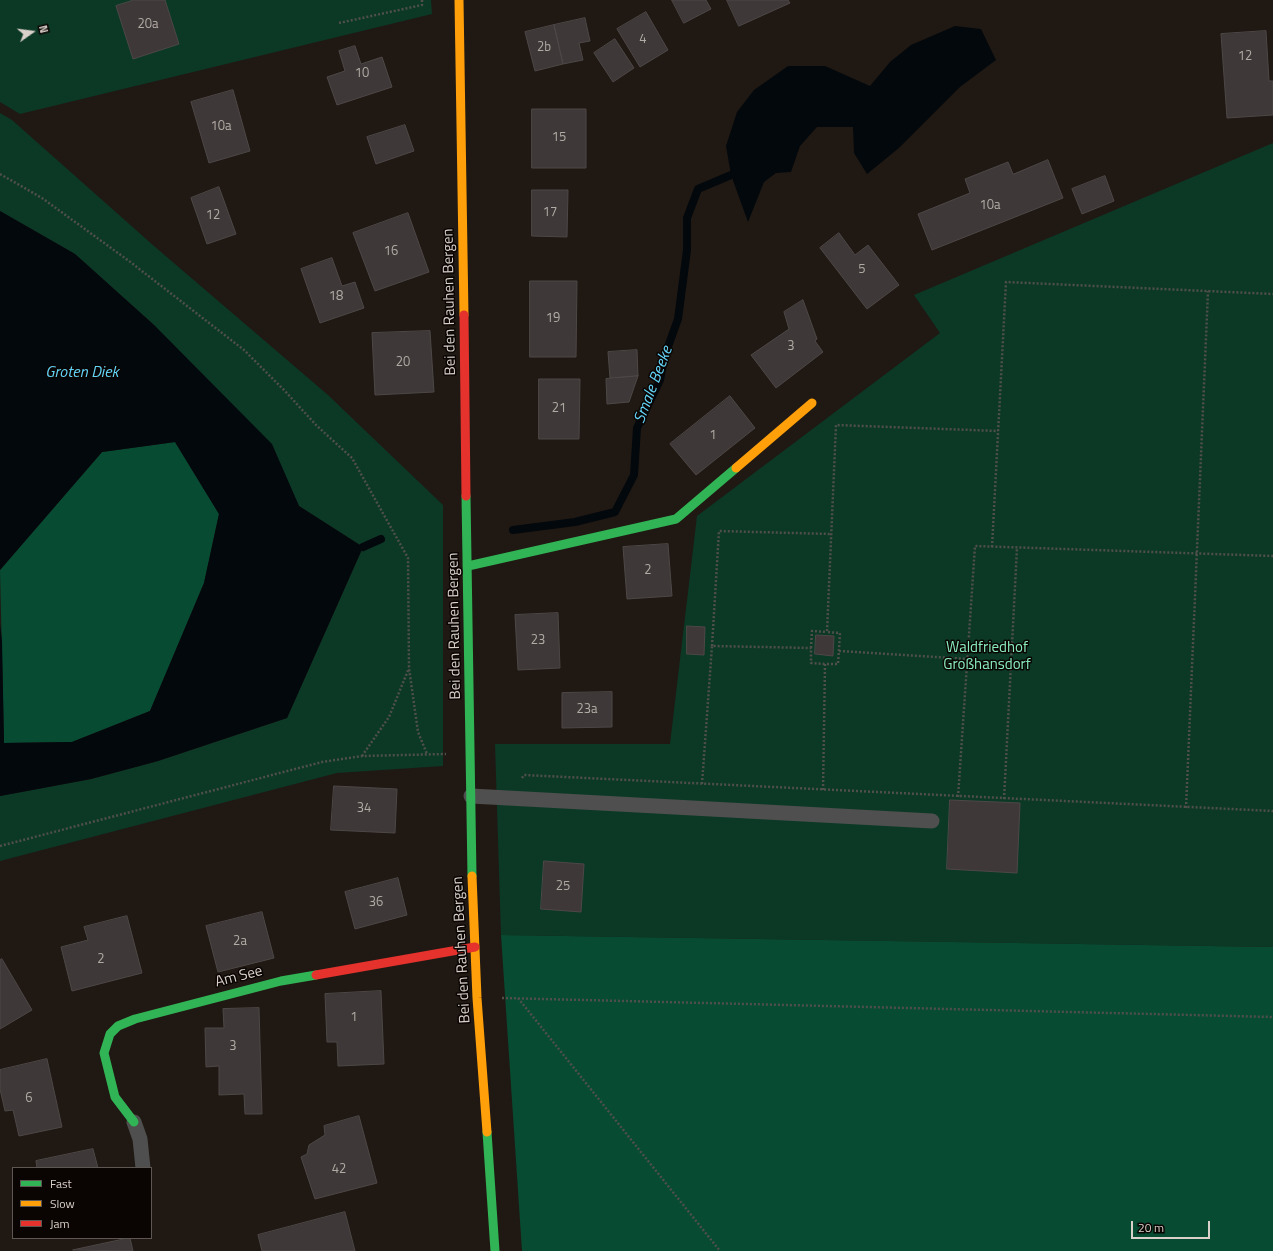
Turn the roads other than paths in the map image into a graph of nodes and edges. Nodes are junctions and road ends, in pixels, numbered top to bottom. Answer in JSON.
{"nodes":[{"id":1,"x":459,"y":0,"type":"edge"},
{"id":2,"x":812,"y":403,"type":"dead end"},
{"id":3,"x":468,"y":566,"type":"junction"},
{"id":4,"x":471,"y":796,"type":"junction"},
{"id":5,"x":932,"y":822,"type":"dead end"},
{"id":6,"x":475,"y":947,"type":"junction"},
{"id":7,"x":134,"y":1122,"type":"joint"},
{"id":8,"x":143,"y":1167,"type":"edge"},
{"id":9,"x":495,"y":1251,"type":"edge"}],
"edges":[{"from":1,"to":3,"type":"street","name":"Bei den Rauhen Bergen"},
{"from":2,"to":3,"type":"street"},
{"from":3,"to":4,"type":"street","name":"Bei den Rauhen Bergen"},
{"from":4,"to":5,"type":"lane"},
{"from":4,"to":6,"type":"street","name":"Bei den Rauhen Bergen"},
{"from":6,"to":7,"type":"street","name":"Am See"},
{"from":6,"to":9,"type":"street","name":"Bei den Rauhen Bergen"},
{"from":7,"to":8,"type":"lane"}]}
